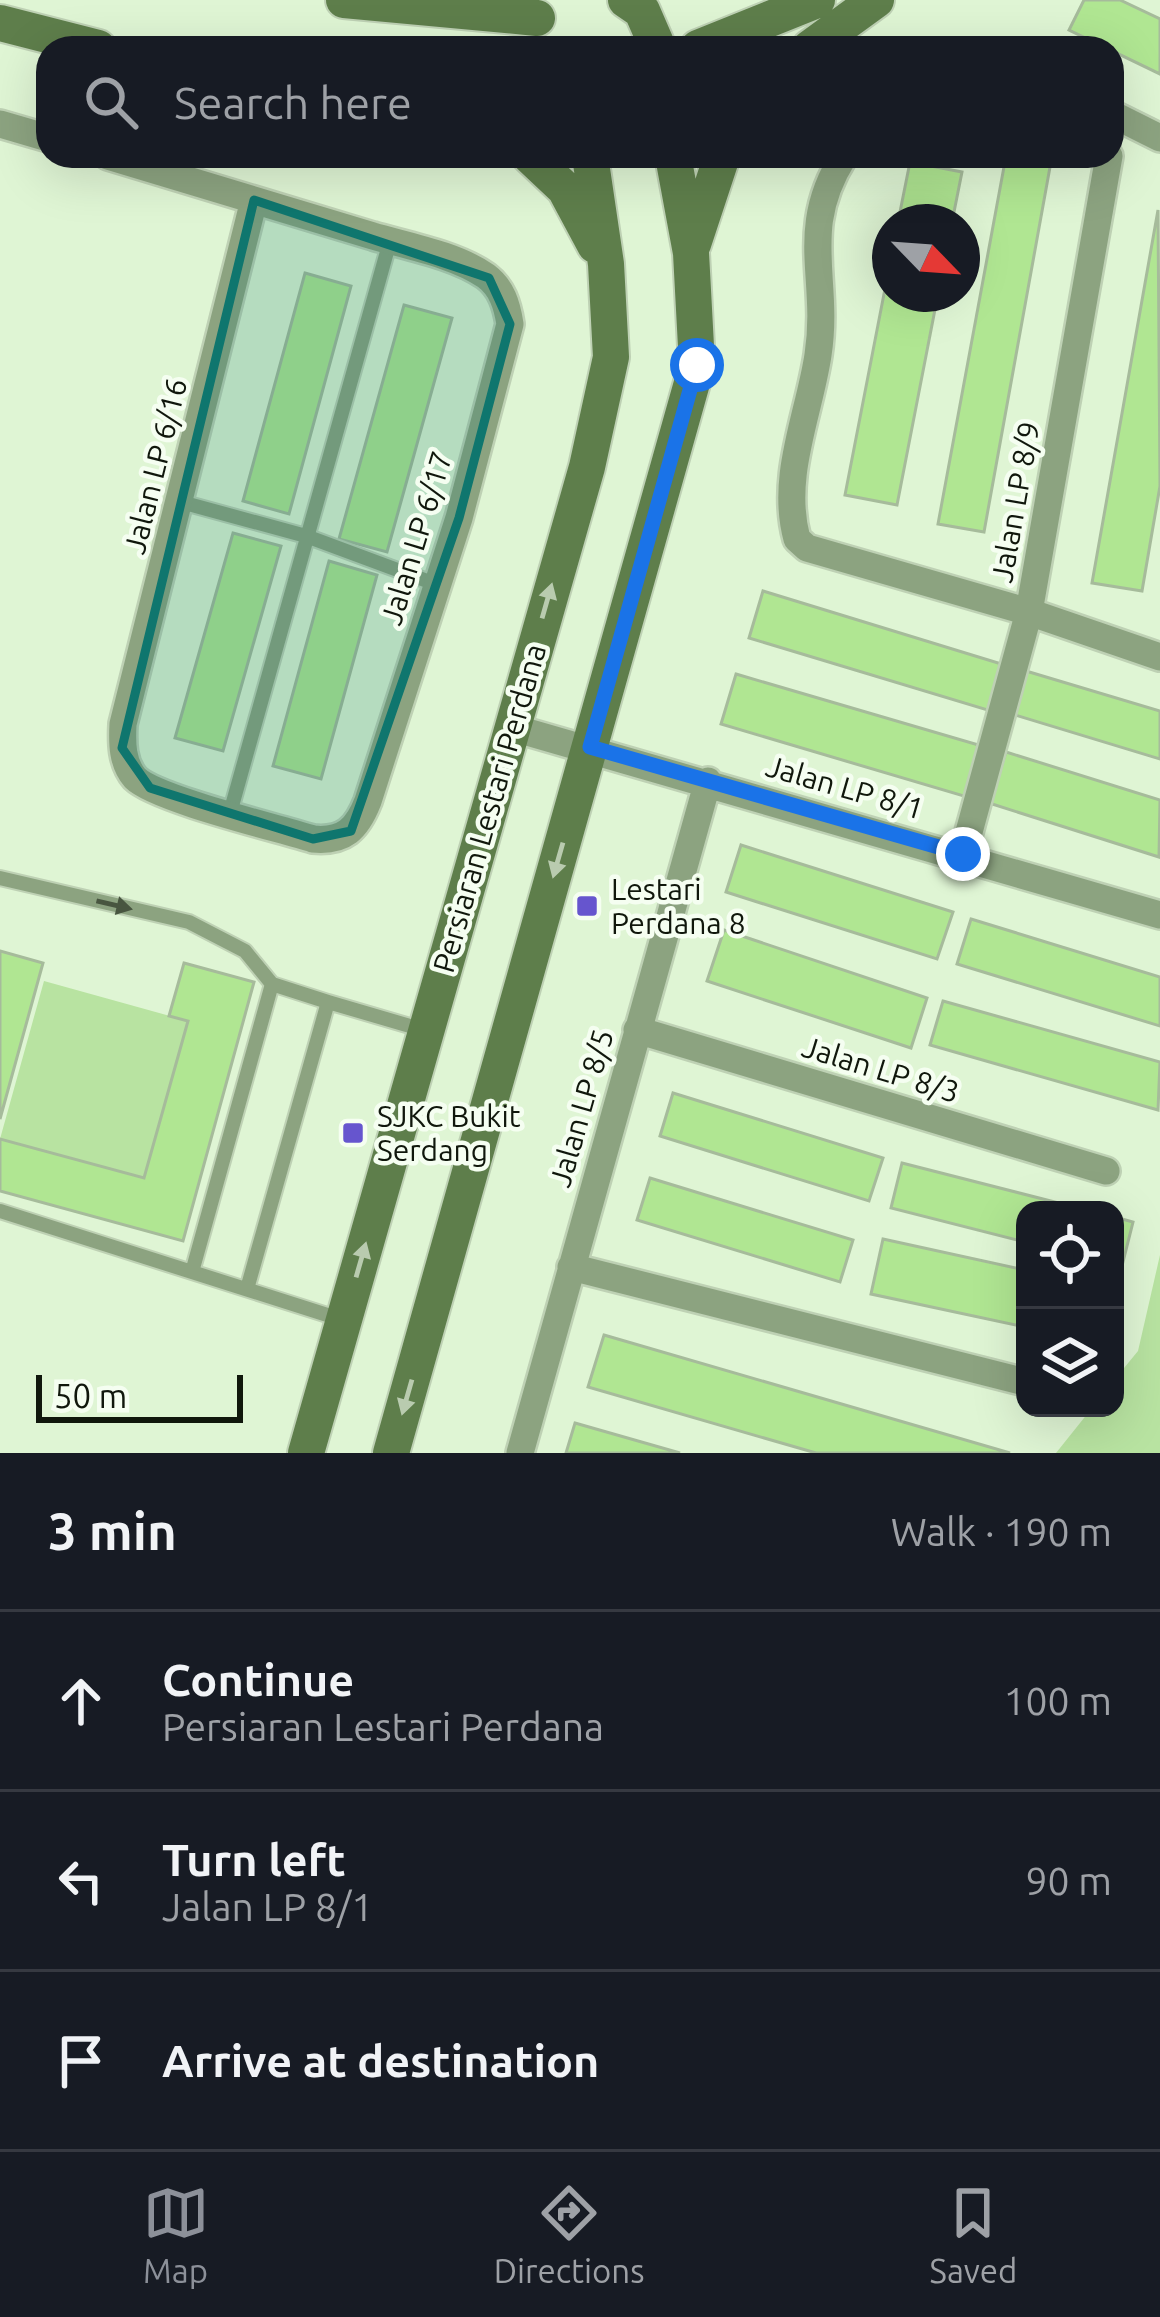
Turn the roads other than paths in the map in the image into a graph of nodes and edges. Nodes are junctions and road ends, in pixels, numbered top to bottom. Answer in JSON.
{"nodes":[{"id":1,"x":344,"y":0,"type":"edge"},
{"id":2,"x":817,"y":0,"type":"edge"},
{"id":3,"x":876,"y":0,"type":"edge"},
{"id":4,"x":371,"y":1,"type":"edge"},
{"id":5,"x":645,"y":4,"type":"edge"},
{"id":6,"x":540,"y":22,"type":"edge"},
{"id":7,"x":0,"y":23,"type":"edge"},
{"id":8,"x":51,"y":36,"type":"edge"},
{"id":9,"x":654,"y":36,"type":"edge"},
{"id":10,"x":728,"y":36,"type":"edge"},
{"id":11,"x":826,"y":36,"type":"edge"},
{"id":12,"x":0,"y":124,"type":"edge"},
{"id":13,"x":1124,"y":127,"type":"edge"},
{"id":14,"x":36,"y":134,"type":"edge"},
{"id":15,"x":1160,"y":138,"type":"edge"},
{"id":16,"x":148,"y":168,"type":"edge"},
{"id":17,"x":543,"y":168,"type":"edge"},
{"id":18,"x":592,"y":168,"type":"edge"},
{"id":19,"x":675,"y":168,"type":"edge"},
{"id":20,"x":718,"y":168,"type":"edge"},
{"id":21,"x":837,"y":168,"type":"edge"},
{"id":22,"x":1107,"y":168,"type":"edge"},
{"id":23,"x":254,"y":200,"type":"junction"},
{"id":24,"x":390,"y":241,"type":"junction"},
{"id":25,"x":691,"y":253,"type":"junction"},
{"id":26,"x":606,"y":264,"type":"junction"},
{"id":27,"x":181,"y":502,"type":"junction"},
{"id":28,"x":306,"y":536,"type":"junction"},
{"id":29,"x":438,"y":584,"type":"junction"},
{"id":30,"x":1029,"y":612,"type":"junction"},
{"id":31,"x":1160,"y":657,"type":"edge"},
{"id":32,"x":510,"y":727,"type":"junction"},
{"id":33,"x":590,"y":747,"type":"junction"},
{"id":34,"x":708,"y":782,"type":"junction"},
{"id":35,"x":230,"y":813,"type":"junction"},
{"id":36,"x":963,"y":854,"type":"junction"},
{"id":37,"x":0,"y":878,"type":"edge"},
{"id":38,"x":1160,"y":915,"type":"edge"},
{"id":39,"x":272,"y":985,"type":"junction"},
{"id":40,"x":328,"y":1002,"type":"junction"},
{"id":41,"x":427,"y":1030,"type":"junction"},
{"id":42,"x":638,"y":1030,"type":"junction"},
{"id":43,"x":1106,"y":1171,"type":"dead end"},
{"id":44,"x":0,"y":1211,"type":"edge"},
{"id":45,"x":571,"y":1267,"type":"junction"},
{"id":46,"x":191,"y":1272,"type":"junction"},
{"id":47,"x":247,"y":1289,"type":"junction"},
{"id":48,"x":343,"y":1319,"type":"junction"},
{"id":49,"x":1016,"y":1380,"type":"edge"},
{"id":50,"x":306,"y":1453,"type":"edge"},
{"id":51,"x":392,"y":1453,"type":"edge"},
{"id":52,"x":520,"y":1453,"type":"edge"}],
"edges":[{"from":1,"to":4,"type":"main road"},
{"from":2,"to":10,"type":"main road"},
{"from":3,"to":11,"type":"main road"},
{"from":4,"to":6,"type":"main road"},
{"from":5,"to":9,"type":"main road"},
{"from":7,"to":8,"type":"main road"},
{"from":12,"to":14,"type":"street"},
{"from":13,"to":15,"type":"street"},
{"from":16,"to":23,"type":"street"},
{"from":17,"to":26,"type":"main road"},
{"from":18,"to":26,"type":"main road","name":"Persiaran Lestari Perdana"},
{"from":19,"to":25,"type":"main road"},
{"from":20,"to":25,"type":"main road"},
{"from":21,"to":30,"type":"street"},
{"from":22,"to":30,"type":"street","name":"Jalan LP 8/9"},
{"from":23,"to":24,"type":"street"},
{"from":23,"to":27,"type":"street","name":"Jalan LP 6/16"},
{"from":24,"to":28,"type":"lane"},
{"from":24,"to":29,"type":"street","name":"Jalan LP 6/17"},
{"from":25,"to":33,"type":"main road"},
{"from":32,"to":26,"type":"main road","name":"Persiaran Lestari Perdana","one_way":true},
{"from":27,"to":28,"type":"lane"},
{"from":27,"to":35,"type":"street","name":"Jalan LP 6/16"},
{"from":28,"to":29,"type":"lane"},
{"from":28,"to":35,"type":"lane"},
{"from":29,"to":35,"type":"street","name":"Jalan LP 6/17"},
{"from":30,"to":31,"type":"street"},
{"from":30,"to":36,"type":"street","name":"Jalan LP 8/9"},
{"from":32,"to":33,"type":"street","name":"Jalan LP 8/1"},
{"from":32,"to":41,"type":"main road","name":"Persiaran Lestari Perdana"},
{"from":33,"to":34,"type":"street","name":"Jalan LP 8/1"},
{"from":33,"to":51,"type":"main road","one_way":true},
{"from":34,"to":36,"type":"street","name":"Jalan LP 8/1"},
{"from":34,"to":42,"type":"street","name":"Jalan LP 8/5"},
{"from":36,"to":38,"type":"street","name":"Jalan LP 8/1"},
{"from":37,"to":39,"type":"lane","one_way":true},
{"from":39,"to":40,"type":"lane"},
{"from":39,"to":46,"type":"lane"},
{"from":40,"to":41,"type":"lane"},
{"from":40,"to":47,"type":"lane"},
{"from":48,"to":41,"type":"main road","name":"Persiaran Lestari Perdana","one_way":true},
{"from":42,"to":43,"type":"street","name":"Jalan LP 8/3"},
{"from":42,"to":45,"type":"street","name":"Jalan LP 8/5"},
{"from":44,"to":46,"type":"lane"},
{"from":45,"to":49,"type":"street"},
{"from":45,"to":52,"type":"street","name":"Jalan LP 8/5"},
{"from":46,"to":47,"type":"lane"},
{"from":47,"to":48,"type":"lane"},
{"from":48,"to":50,"type":"main road","name":"Persiaran Lestari Perdana"}]}
